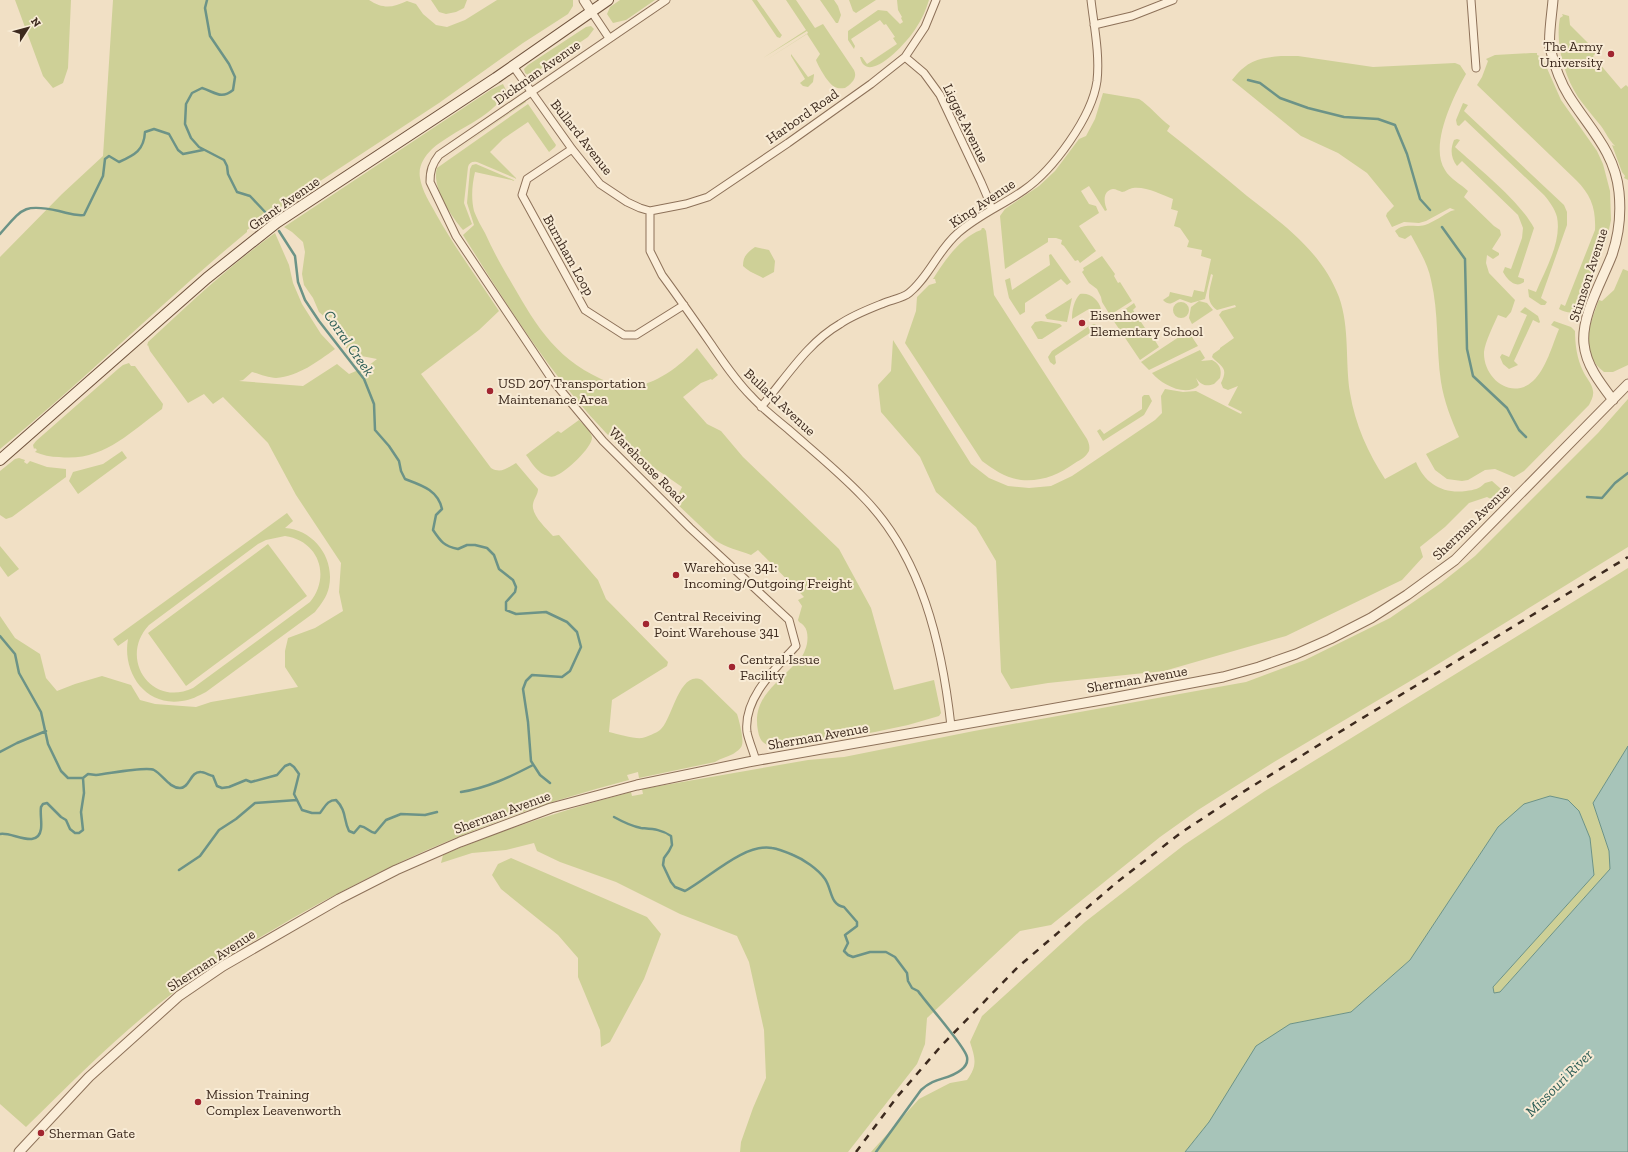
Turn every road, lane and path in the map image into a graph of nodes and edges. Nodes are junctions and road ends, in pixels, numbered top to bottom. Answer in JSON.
{"nodes":[{"id":1,"x":584,"y":0,"type":"edge"},
{"id":2,"x":608,"y":0,"type":"edge"},
{"id":3,"x":666,"y":0,"type":"edge"},
{"id":4,"x":936,"y":0,"type":"edge"},
{"id":5,"x":1091,"y":0,"type":"edge"},
{"id":6,"x":1173,"y":0,"type":"edge"},
{"id":7,"x":1471,"y":0,"type":"edge"},
{"id":8,"x":1553,"y":0,"type":"edge"},
{"id":9,"x":591,"y":11,"type":"junction"},
{"id":10,"x":1094,"y":25,"type":"junction"},
{"id":11,"x":609,"y":38,"type":"junction"},
{"id":12,"x":905,"y":57,"type":"junction"},
{"id":13,"x":513,"y":66,"type":"junction"},
{"id":14,"x":1476,"y":68,"type":"dead end"},
{"id":15,"x":531,"y":91,"type":"junction"},
{"id":16,"x":572,"y":149,"type":"junction"},
{"id":17,"x":430,"y":172,"type":"joint"},
{"id":18,"x":991,"y":210,"type":"junction"},
{"id":19,"x":650,"y":211,"type":"junction"},
{"id":20,"x":684,"y":305,"type":"junction"},
{"id":21,"x":1628,"y":384,"type":"edge"},
{"id":22,"x":1613,"y":400,"type":"junction"},
{"id":23,"x":761,"y":406,"type":"junction"},
{"id":24,"x":0,"y":460,"type":"edge"},
{"id":25,"x":950,"y":726,"type":"junction"},
{"id":26,"x":756,"y":761,"type":"junction"},
{"id":27,"x":20,"y":1152,"type":"edge"}],
"edges":[{"from":1,"to":9,"type":"street"},
{"from":2,"to":9,"type":"main road","name":"Grant Avenue"},
{"from":3,"to":11,"type":"street","name":"Dickman Avenue"},
{"from":4,"to":12,"type":"street","name":"Harbord Road"},
{"from":5,"to":10,"type":"street","name":"King Avenue"},
{"from":6,"to":10,"type":"street"},
{"from":7,"to":14,"type":"street"},
{"from":8,"to":22,"type":"street","name":"Stimson Avenue"},
{"from":9,"to":11,"type":"street"},
{"from":9,"to":13,"type":"main road","name":"Grant Avenue"},
{"from":10,"to":18,"type":"street","name":"King Avenue"},
{"from":11,"to":15,"type":"street","name":"Dickman Avenue"},
{"from":12,"to":18,"type":"street","name":"Ligget Avenue"},
{"from":12,"to":19,"type":"street","name":"Harbord Road"},
{"from":13,"to":15,"type":"street","name":"Bullard Avenue"},
{"from":13,"to":24,"type":"main road","name":"Grant Avenue"},
{"from":15,"to":16,"type":"street","name":"Bullard Avenue"},
{"from":15,"to":17,"type":"street","name":"Dickman Avenue"},
{"from":16,"to":19,"type":"street","name":"Bullard Avenue"},
{"from":16,"to":20,"type":"street","name":"Burnham Loop"},
{"from":17,"to":26,"type":"street","name":"Warehouse Road"},
{"from":18,"to":23,"type":"street","name":"King Avenue"},
{"from":19,"to":20,"type":"street","name":"Bullard Avenue"},
{"from":20,"to":23,"type":"street","name":"Bullard Avenue"},
{"from":21,"to":22,"type":"street","name":"Sherman Avenue"},
{"from":22,"to":25,"type":"street","name":"Sherman Avenue"},
{"from":23,"to":25,"type":"street","name":"Bullard Avenue"},
{"from":25,"to":26,"type":"street","name":"Sherman Avenue"},
{"from":26,"to":27,"type":"street","name":"Sherman Avenue"}]}
